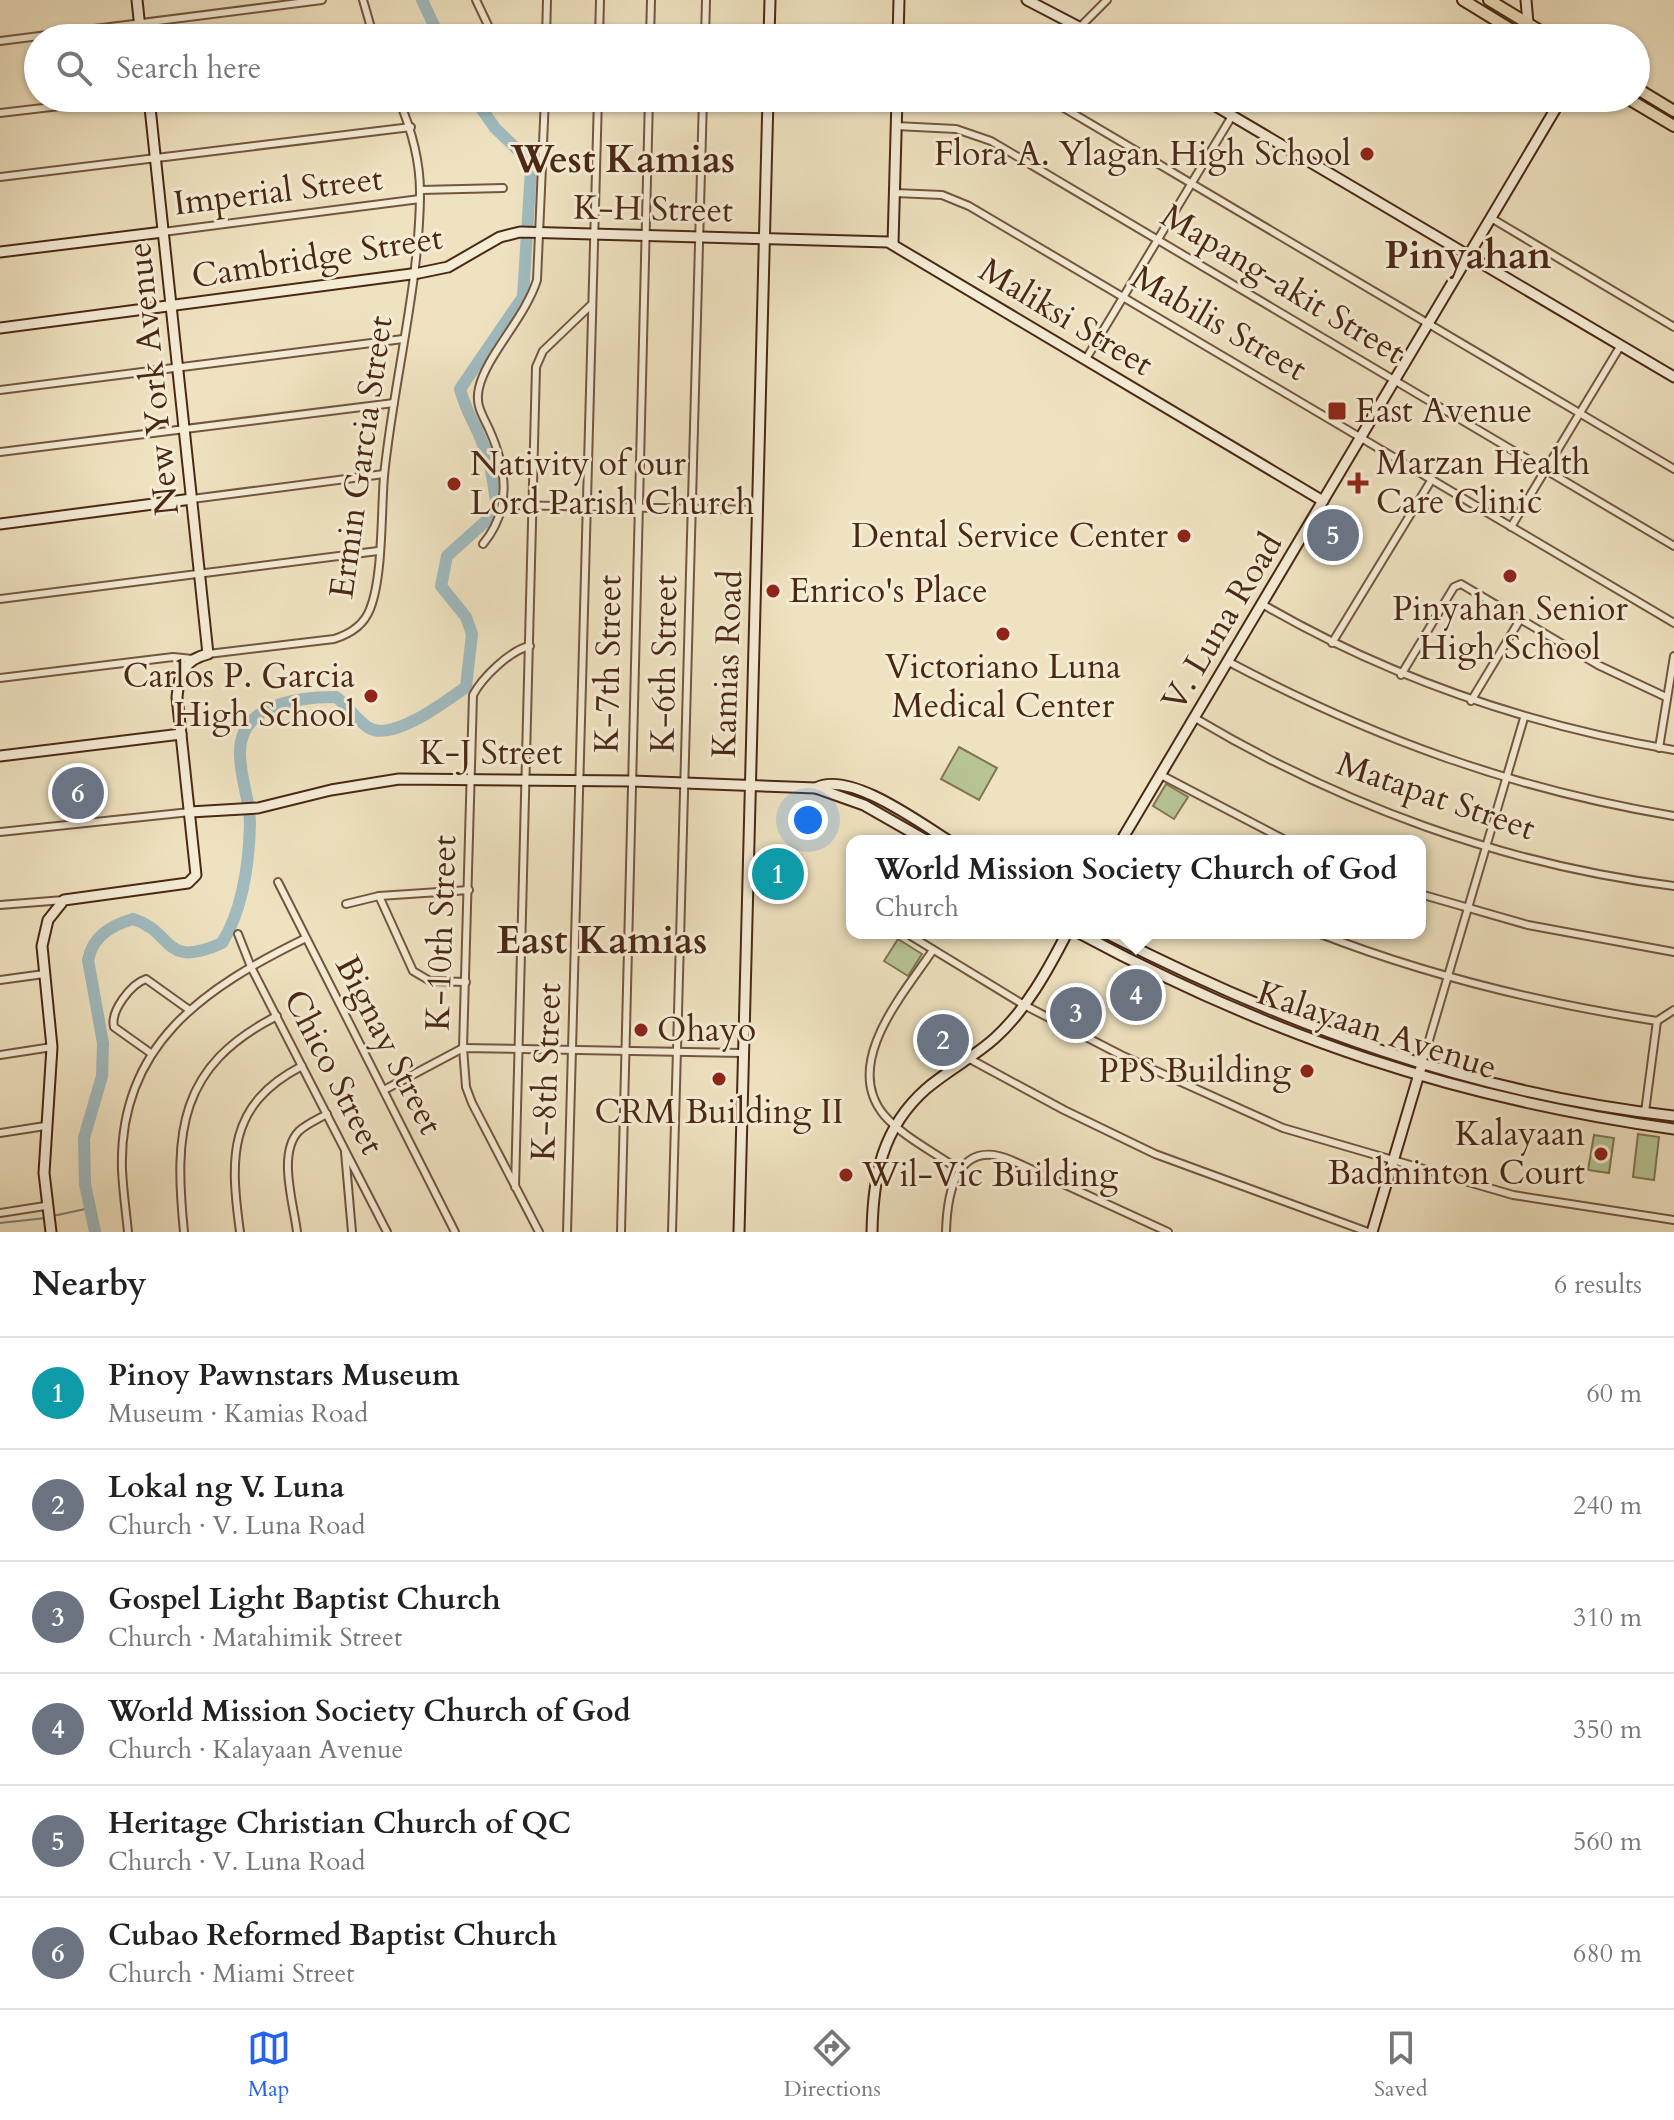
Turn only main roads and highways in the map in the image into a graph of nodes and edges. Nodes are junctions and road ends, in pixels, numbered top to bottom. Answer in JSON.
{"nodes":[{"id":1,"x":1463,"y":0,"type":"edge"},
{"id":2,"x":1497,"y":2,"type":"edge"},
{"id":3,"x":1502,"y":24,"type":"edge"},
{"id":4,"x":1530,"y":24,"type":"edge"},
{"id":5,"x":1650,"y":96,"type":"edge"},
{"id":6,"x":1674,"y":111,"type":"edge"},
{"id":7,"x":1650,"y":112,"type":"edge"},
{"id":8,"x":1674,"y":126,"type":"edge"}],
"edges":[{"from":1,"to":3,"type":"main road"},
{"from":2,"to":4,"type":"main road"},
{"from":5,"to":6,"type":"main road"},
{"from":7,"to":8,"type":"main road"}]}
